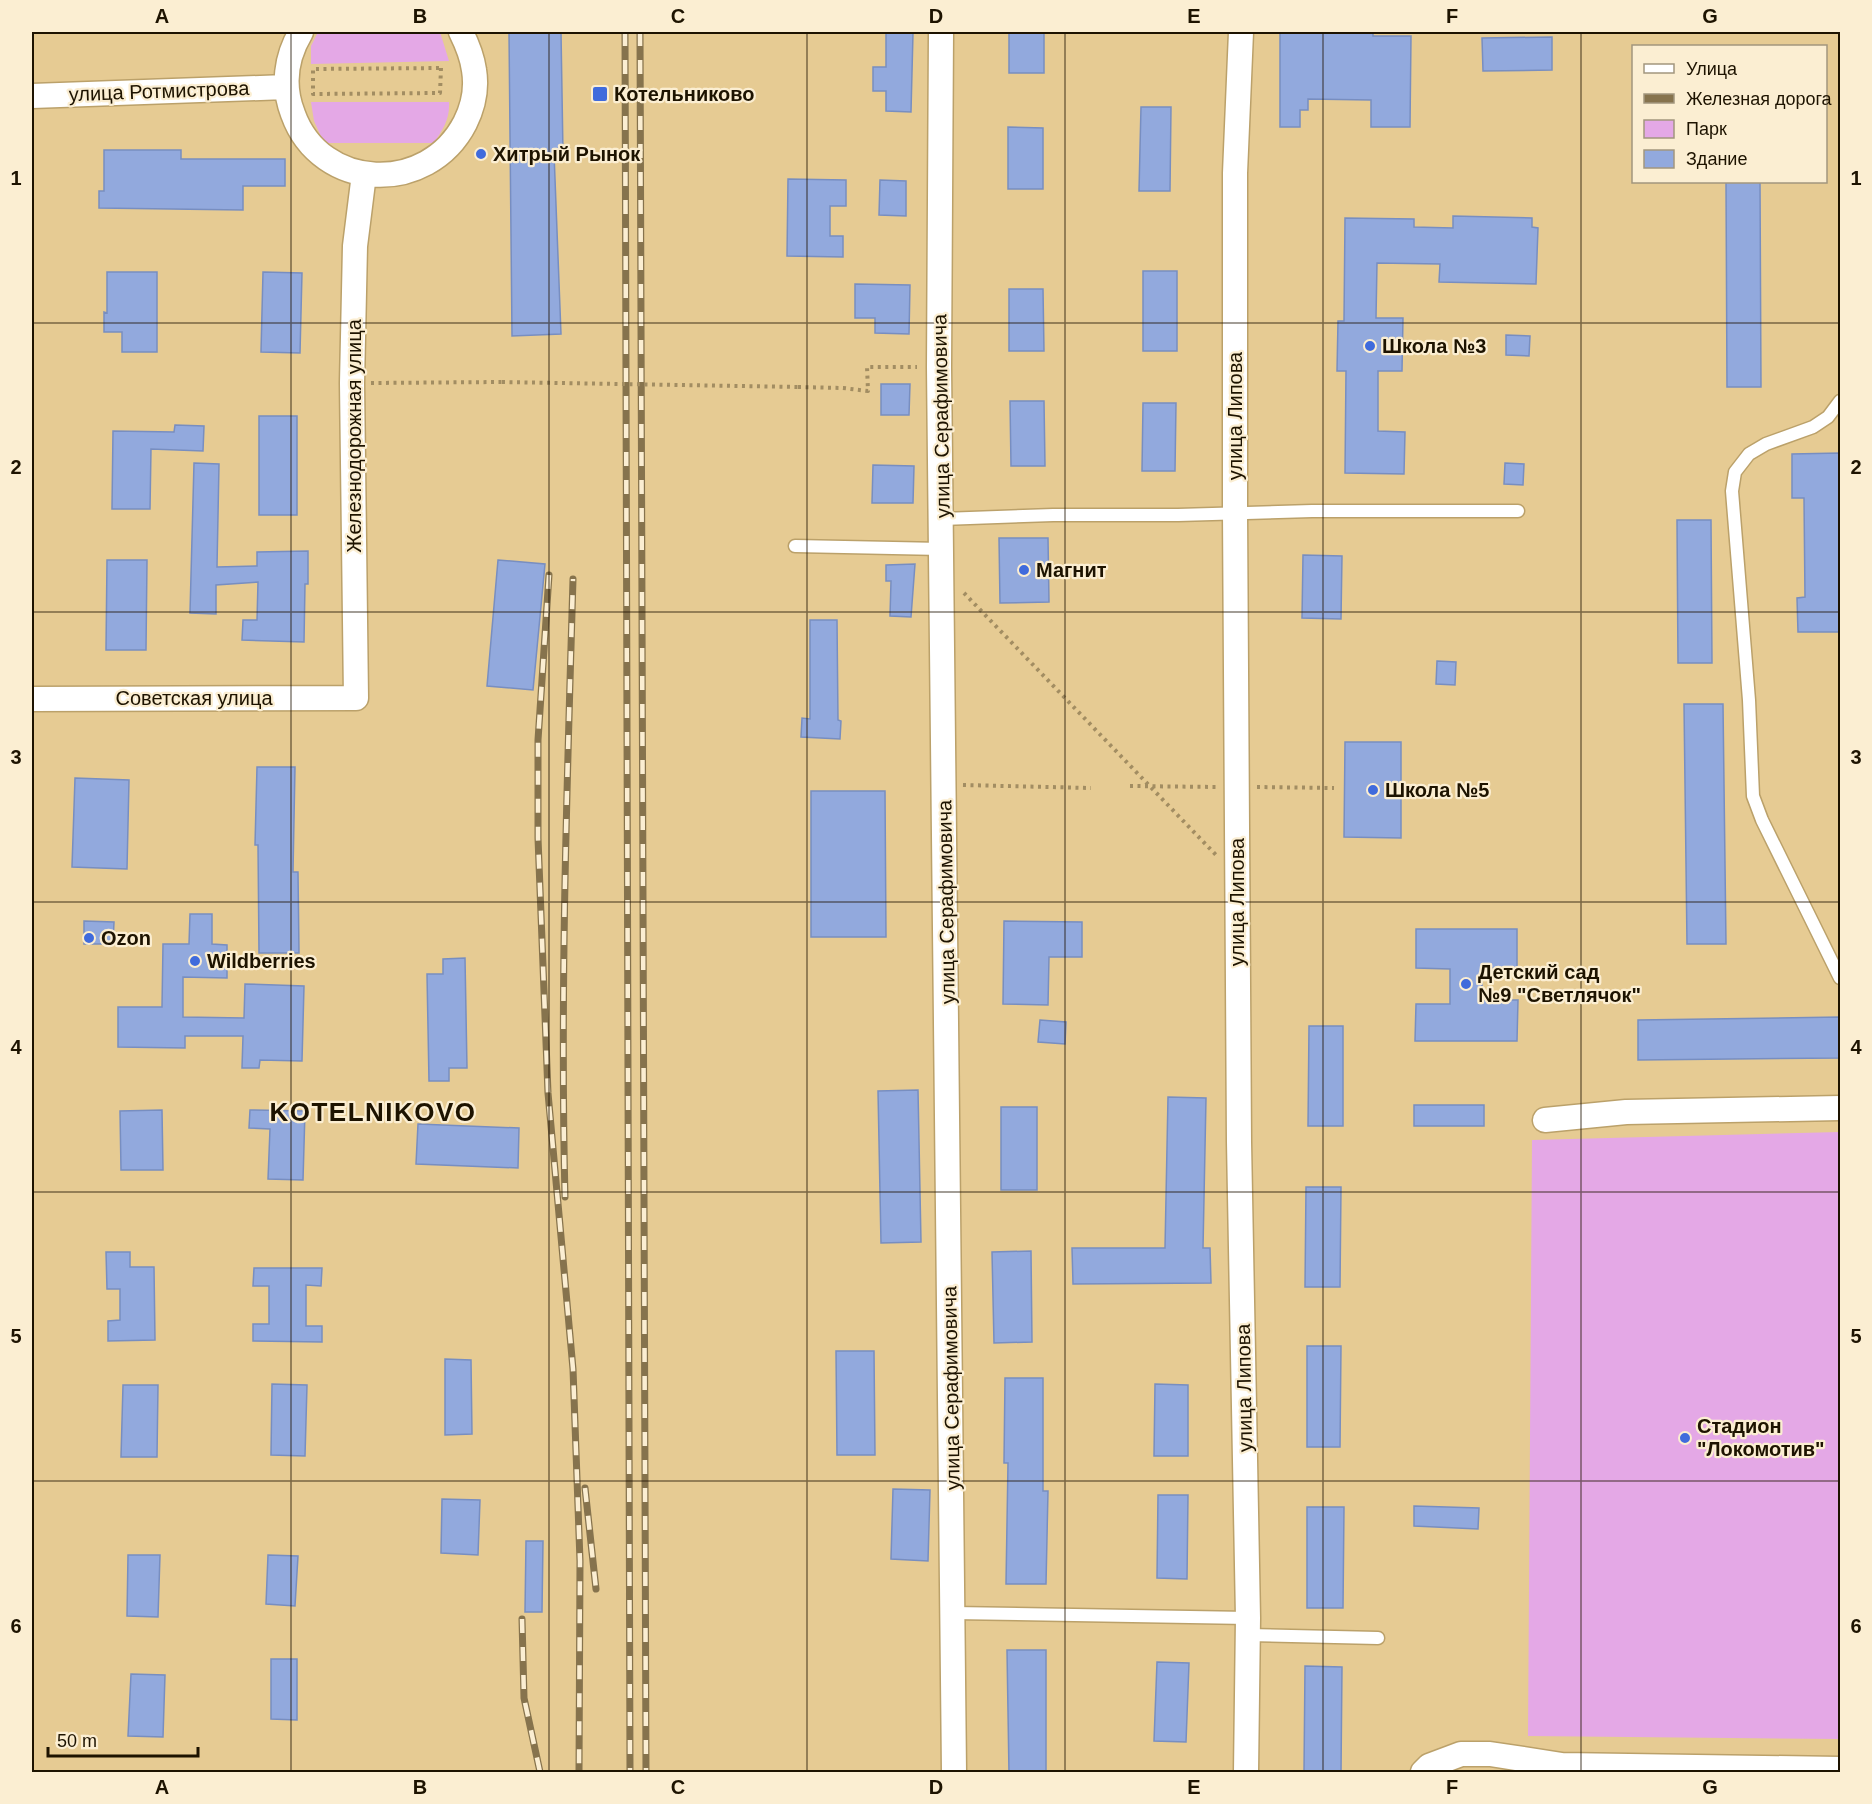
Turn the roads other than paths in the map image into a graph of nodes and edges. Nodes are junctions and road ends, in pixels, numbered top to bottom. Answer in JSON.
{"nodes":[{"id":1,"x":301,"y":32,"type":"edge"},
{"id":2,"x":461,"y":32,"type":"edge"},
{"id":3,"x":941,"y":32,"type":"edge"},
{"id":4,"x":1241,"y":32,"type":"edge"},
{"id":5,"x":286,"y":87,"type":"junction"},
{"id":6,"x":32,"y":96,"type":"edge"},
{"id":7,"x":364,"y":174,"type":"junction"},
{"id":8,"x":1840,"y":400,"type":"edge"},
{"id":9,"x":1518,"y":511,"type":"dead end"},
{"id":10,"x":1235,"y":513,"type":"junction"},
{"id":11,"x":942,"y":519,"type":"junction"},
{"id":12,"x":795,"y":546,"type":"dead end"},
{"id":13,"x":942,"y":549,"type":"junction"},
{"id":14,"x":356,"y":698,"type":"joint"},
{"id":15,"x":32,"y":699,"type":"edge"},
{"id":16,"x":1840,"y":978,"type":"edge"},
{"id":17,"x":1840,"y":1108,"type":"edge"},
{"id":18,"x":1545,"y":1120,"type":"dead end"},
{"id":19,"x":953,"y":1613,"type":"junction"},
{"id":20,"x":1248,"y":1627,"type":"junction"},
{"id":21,"x":1378,"y":1638,"type":"dead end"},
{"id":22,"x":1840,"y":1768,"type":"edge"},
{"id":23,"x":954,"y":1773,"type":"edge"},
{"id":24,"x":1246,"y":1773,"type":"edge"},
{"id":25,"x":1423,"y":1773,"type":"edge"}],
"edges":[{"from":1,"to":5,"type":"street"},
{"from":2,"to":7,"type":"street"},
{"from":3,"to":11,"type":"street","name":"улица Серафимовича"},
{"from":4,"to":10,"type":"street","name":"улица Липова"},
{"from":5,"to":6,"type":"street","name":"улица Ротмистрова"},
{"from":5,"to":7,"type":"street"},
{"from":7,"to":14,"type":"street","name":"Железнодорожная улица"},
{"from":8,"to":16,"type":"lane"},
{"from":9,"to":10,"type":"lane"},
{"from":10,"to":11,"type":"lane"},
{"from":10,"to":20,"type":"street","name":"улица Липова"},
{"from":11,"to":13,"type":"street","name":"улица Серафимовича"},
{"from":12,"to":13,"type":"lane"},
{"from":13,"to":19,"type":"street","name":"улица Серафимовича"},
{"from":14,"to":15,"type":"street","name":"Советская улица"},
{"from":17,"to":18,"type":"street"},
{"from":19,"to":20,"type":"lane"},
{"from":19,"to":23,"type":"street","name":"улица Серафимовича"},
{"from":20,"to":21,"type":"lane"},
{"from":20,"to":24,"type":"street","name":"улица Липова"},
{"from":22,"to":25,"type":"street"}]}
